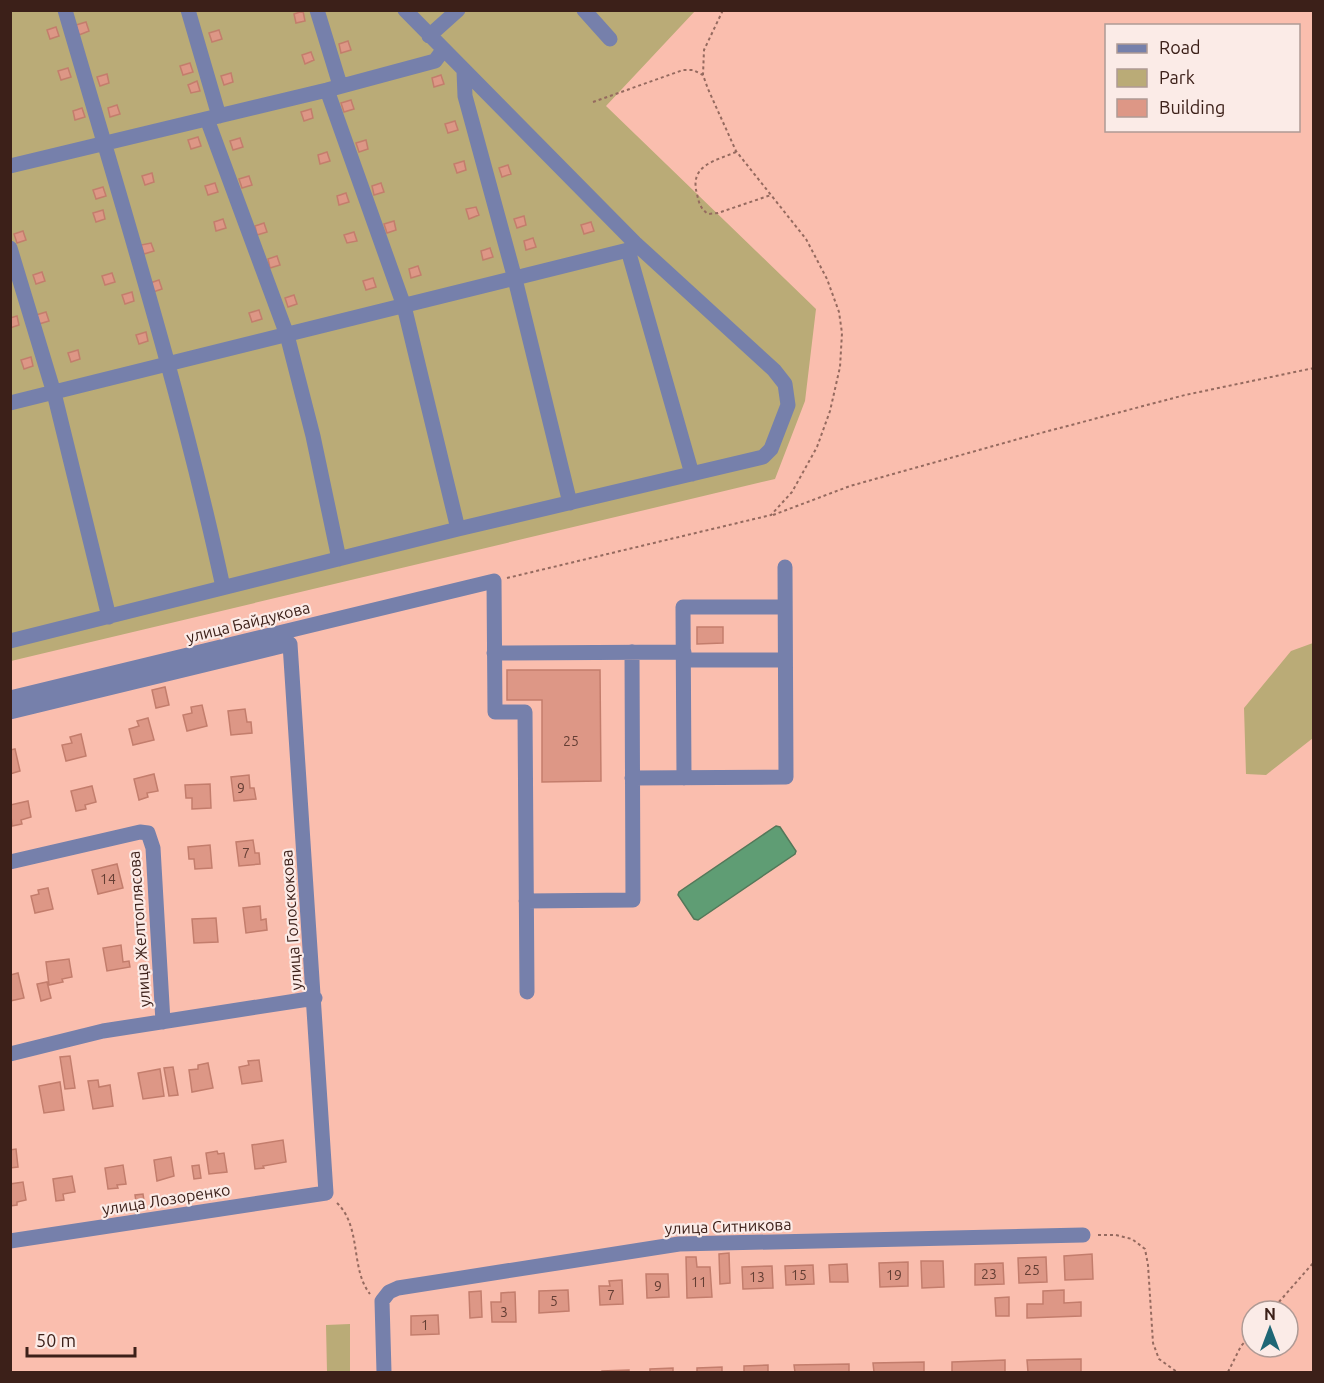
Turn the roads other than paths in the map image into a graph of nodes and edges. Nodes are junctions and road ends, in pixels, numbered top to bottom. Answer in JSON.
{"nodes":[{"id":1,"x":65,"y":10,"type":"edge"},
{"id":2,"x":188,"y":10,"type":"edge"},
{"id":3,"x":317,"y":10,"type":"edge"},
{"id":4,"x":405,"y":10,"type":"edge"},
{"id":5,"x":458,"y":10,"type":"edge"},
{"id":6,"x":584,"y":10,"type":"edge"},
{"id":7,"x":429,"y":36,"type":"junction"},
{"id":8,"x":610,"y":39,"type":"dead end"},
{"id":9,"x":443,"y":50,"type":"junction"},
{"id":10,"x":464,"y":71,"type":"junction"},
{"id":11,"x":333,"y":88,"type":"junction"},
{"id":12,"x":213,"y":117,"type":"junction"},
{"id":13,"x":103,"y":142,"type":"junction"},
{"id":14,"x":10,"y":166,"type":"edge"},
{"id":15,"x":632,"y":247,"type":"junction"},
{"id":16,"x":10,"y":248,"type":"edge"},
{"id":17,"x":515,"y":279,"type":"junction"},
{"id":18,"x":405,"y":306,"type":"junction"},
{"id":19,"x":287,"y":335,"type":"junction"},
{"id":20,"x":170,"y":364,"type":"junction"},
{"id":21,"x":54,"y":393,"type":"junction"},
{"id":22,"x":10,"y":404,"type":"edge"},
{"id":23,"x":692,"y":474,"type":"junction"},
{"id":24,"x":570,"y":503,"type":"junction"},
{"id":25,"x":458,"y":529,"type":"junction"},
{"id":26,"x":339,"y":559,"type":"junction"},
{"id":27,"x":784,"y":567,"type":"dead end"},
{"id":28,"x":223,"y":588,"type":"junction"},
{"id":29,"x":785,"y":607,"type":"junction"},
{"id":30,"x":109,"y":617,"type":"junction"},
{"id":31,"x":10,"y":641,"type":"edge"},
{"id":32,"x":290,"y":644,"type":"joint"},
{"id":33,"x":632,"y":652,"type":"junction"},
{"id":34,"x":494,"y":653,"type":"junction"},
{"id":35,"x":684,"y":656,"type":"junction"},
{"id":36,"x":785,"y":660,"type":"junction"},
{"id":37,"x":10,"y":698,"type":"edge"},
{"id":38,"x":10,"y":712,"type":"edge"},
{"id":39,"x":632,"y":778,"type":"junction"},
{"id":40,"x":684,"y":778,"type":"junction"},
{"id":41,"x":10,"y":862,"type":"edge"},
{"id":42,"x":526,"y":901,"type":"junction"},
{"id":43,"x":527,"y":992,"type":"dead end"},
{"id":44,"x":315,"y":998,"type":"junction"},
{"id":45,"x":163,"y":1022,"type":"junction"},
{"id":46,"x":10,"y":1054,"type":"edge"},
{"id":47,"x":326,"y":1193,"type":"joint"},
{"id":48,"x":1083,"y":1235,"type":"road end"},
{"id":49,"x":10,"y":1241,"type":"edge"},
{"id":50,"x":384,"y":1372,"type":"edge"}],
"edges":[{"from":1,"to":13,"type":"street"},
{"from":2,"to":12,"type":"street"},
{"from":3,"to":11,"type":"street"},
{"from":4,"to":7,"type":"street"},
{"from":5,"to":7,"type":"street"},
{"from":6,"to":8,"type":"street"},
{"from":7,"to":9,"type":"street"},
{"from":9,"to":10,"type":"street"},
{"from":9,"to":11,"type":"street"},
{"from":10,"to":15,"type":"street"},
{"from":10,"to":17,"type":"street"},
{"from":11,"to":12,"type":"street"},
{"from":11,"to":18,"type":"street"},
{"from":12,"to":13,"type":"street"},
{"from":12,"to":19,"type":"street"},
{"from":13,"to":14,"type":"street"},
{"from":13,"to":20,"type":"street"},
{"from":15,"to":17,"type":"street"},
{"from":15,"to":23,"type":"street"},
{"from":15,"to":23,"type":"street"},
{"from":16,"to":21,"type":"street"},
{"from":17,"to":18,"type":"street"},
{"from":17,"to":24,"type":"street"},
{"from":18,"to":19,"type":"street"},
{"from":18,"to":25,"type":"street"},
{"from":19,"to":20,"type":"street"},
{"from":19,"to":26,"type":"street"},
{"from":20,"to":21,"type":"street"},
{"from":20,"to":28,"type":"street"},
{"from":21,"to":22,"type":"street"},
{"from":21,"to":30,"type":"street"},
{"from":23,"to":24,"type":"street"},
{"from":24,"to":25,"type":"street"},
{"from":25,"to":26,"type":"street"},
{"from":26,"to":28,"type":"street"},
{"from":27,"to":29,"type":"street"},
{"from":28,"to":30,"type":"street"},
{"from":29,"to":35,"type":"street"},
{"from":29,"to":36,"type":"street"},
{"from":30,"to":31,"type":"street"},
{"from":32,"to":38,"type":"street","name":"улица Байдукова"},
{"from":32,"to":44,"type":"street","name":"улица Голоскокова"},
{"from":33,"to":34,"type":"street"},
{"from":33,"to":35,"type":"street"},
{"from":33,"to":39,"type":"street"},
{"from":34,"to":37,"type":"street","name":"улица Байдукова"},
{"from":34,"to":42,"type":"street"},
{"from":35,"to":36,"type":"street"},
{"from":35,"to":40,"type":"street"},
{"from":36,"to":40,"type":"street"},
{"from":39,"to":40,"type":"street"},
{"from":39,"to":42,"type":"street"},
{"from":41,"to":45,"type":"street","name":"улица Желтоплясова"},
{"from":42,"to":43,"type":"street"},
{"from":44,"to":45,"type":"street"},
{"from":44,"to":47,"type":"street","name":"улица Голоскокова"},
{"from":45,"to":46,"type":"street"},
{"from":47,"to":49,"type":"street","name":"улица Лозоренко"},
{"from":48,"to":50,"type":"street","name":"улица Ситникова"}]}
